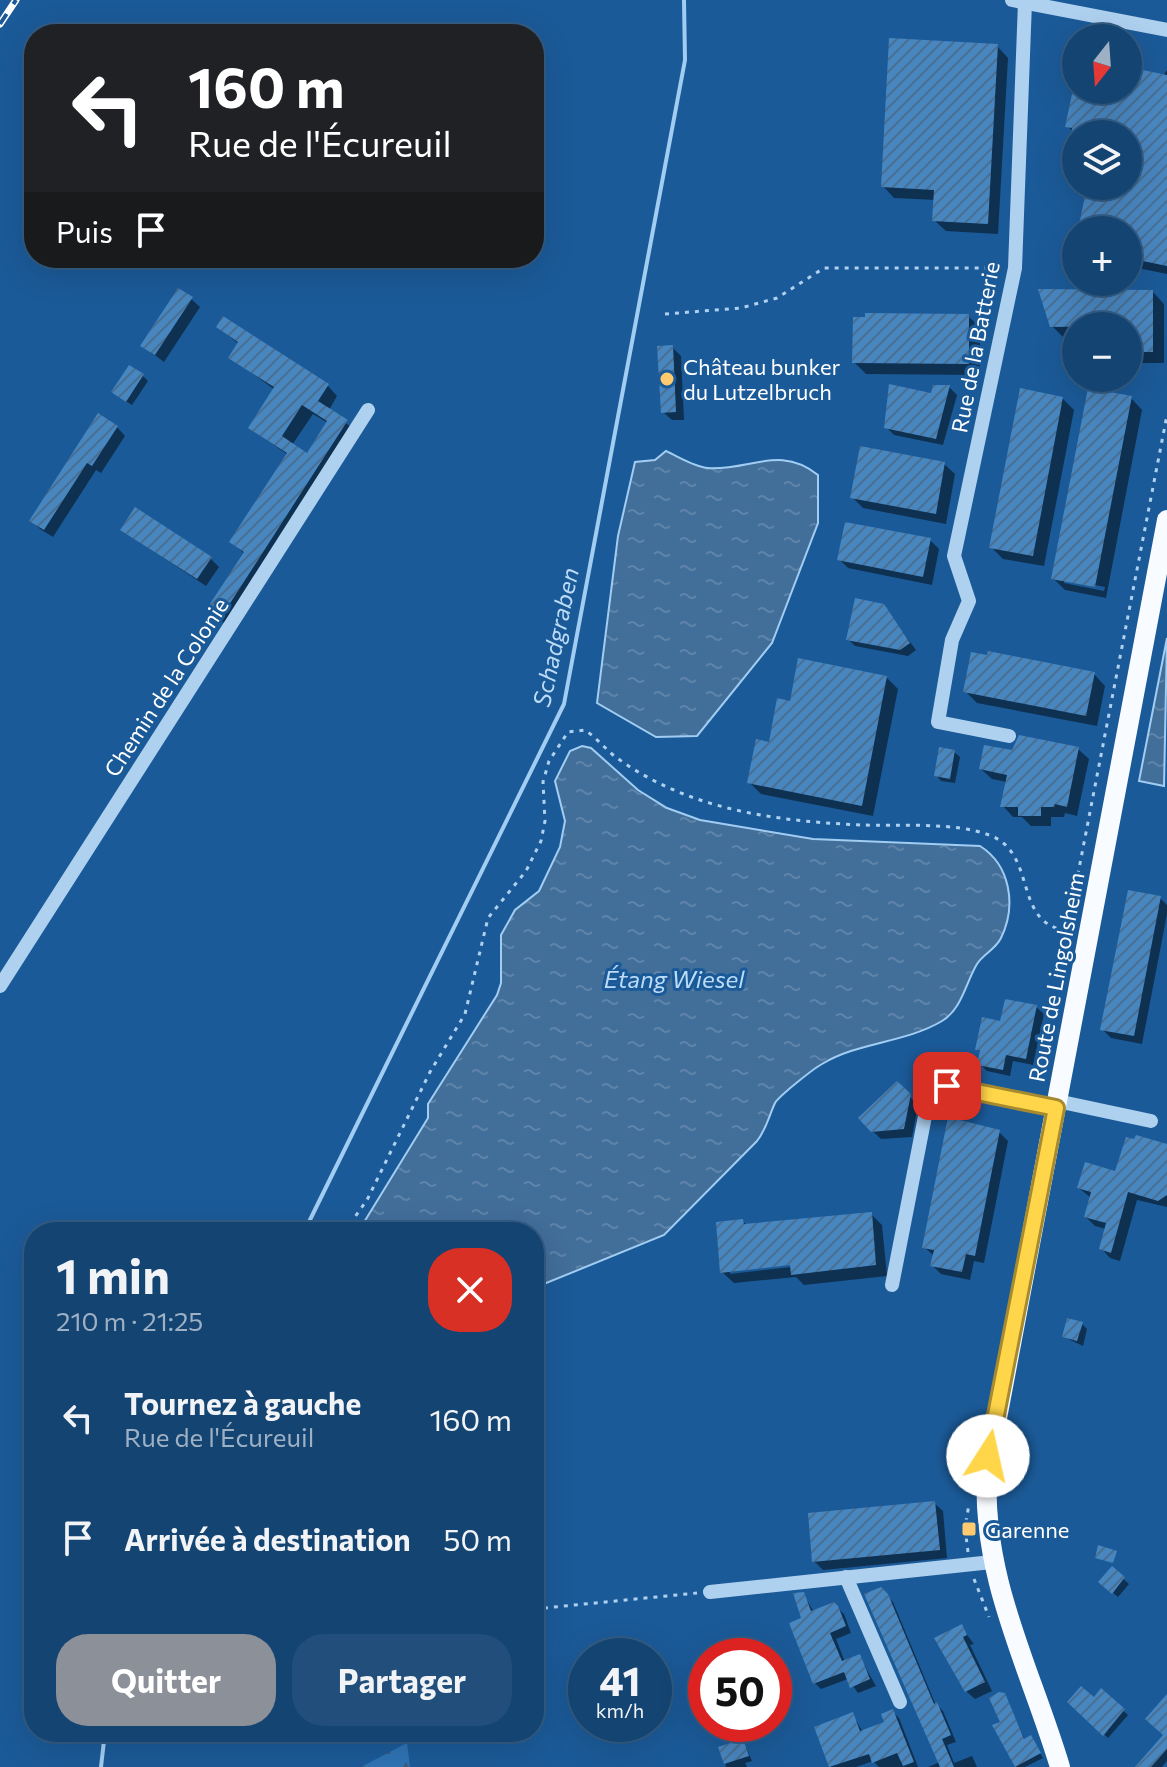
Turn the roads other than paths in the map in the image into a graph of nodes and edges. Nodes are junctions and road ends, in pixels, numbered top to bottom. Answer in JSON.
{"nodes":[{"id":1,"x":1018,"y":1,"type":"edge"},
{"id":2,"x":1167,"y":30,"type":"edge"},
{"id":3,"x":368,"y":410,"type":"dead end"},
{"id":4,"x":1167,"y":520,"type":"edge"},
{"id":5,"x":1009,"y":736,"type":"dead end"},
{"id":6,"x":0,"y":986,"type":"edge"},
{"id":7,"x":1057,"y":1104,"type":"junction"},
{"id":8,"x":1151,"y":1121,"type":"dead end"},
{"id":9,"x":892,"y":1285,"type":"dead end"},
{"id":10,"x":992,"y":1562,"type":"junction"},
{"id":11,"x":846,"y":1577,"type":"junction"},
{"id":12,"x":710,"y":1592,"type":"road end"},
{"id":13,"x":900,"y":1702,"type":"dead end"},
{"id":14,"x":1064,"y":1766,"type":"edge"}],
"edges":[{"from":1,"to":2,"type":"street","name":"Rue de la Batterie"},
{"from":1,"to":5,"type":"street","name":"Rue de la Batterie"},
{"from":3,"to":6,"type":"street","name":"Chemin de la Colonie"},
{"from":4,"to":7,"type":"main road","name":"Route de Lingolsheim"},
{"from":7,"to":8,"type":"street"},
{"from":7,"to":9,"type":"street"},
{"from":7,"to":10,"type":"main road","name":"Route de Lingolsheim"},
{"from":10,"to":11,"type":"street"},
{"from":10,"to":14,"type":"main road","name":"Route de Lingolsheim"},
{"from":11,"to":12,"type":"street"},
{"from":11,"to":13,"type":"street"}]}
